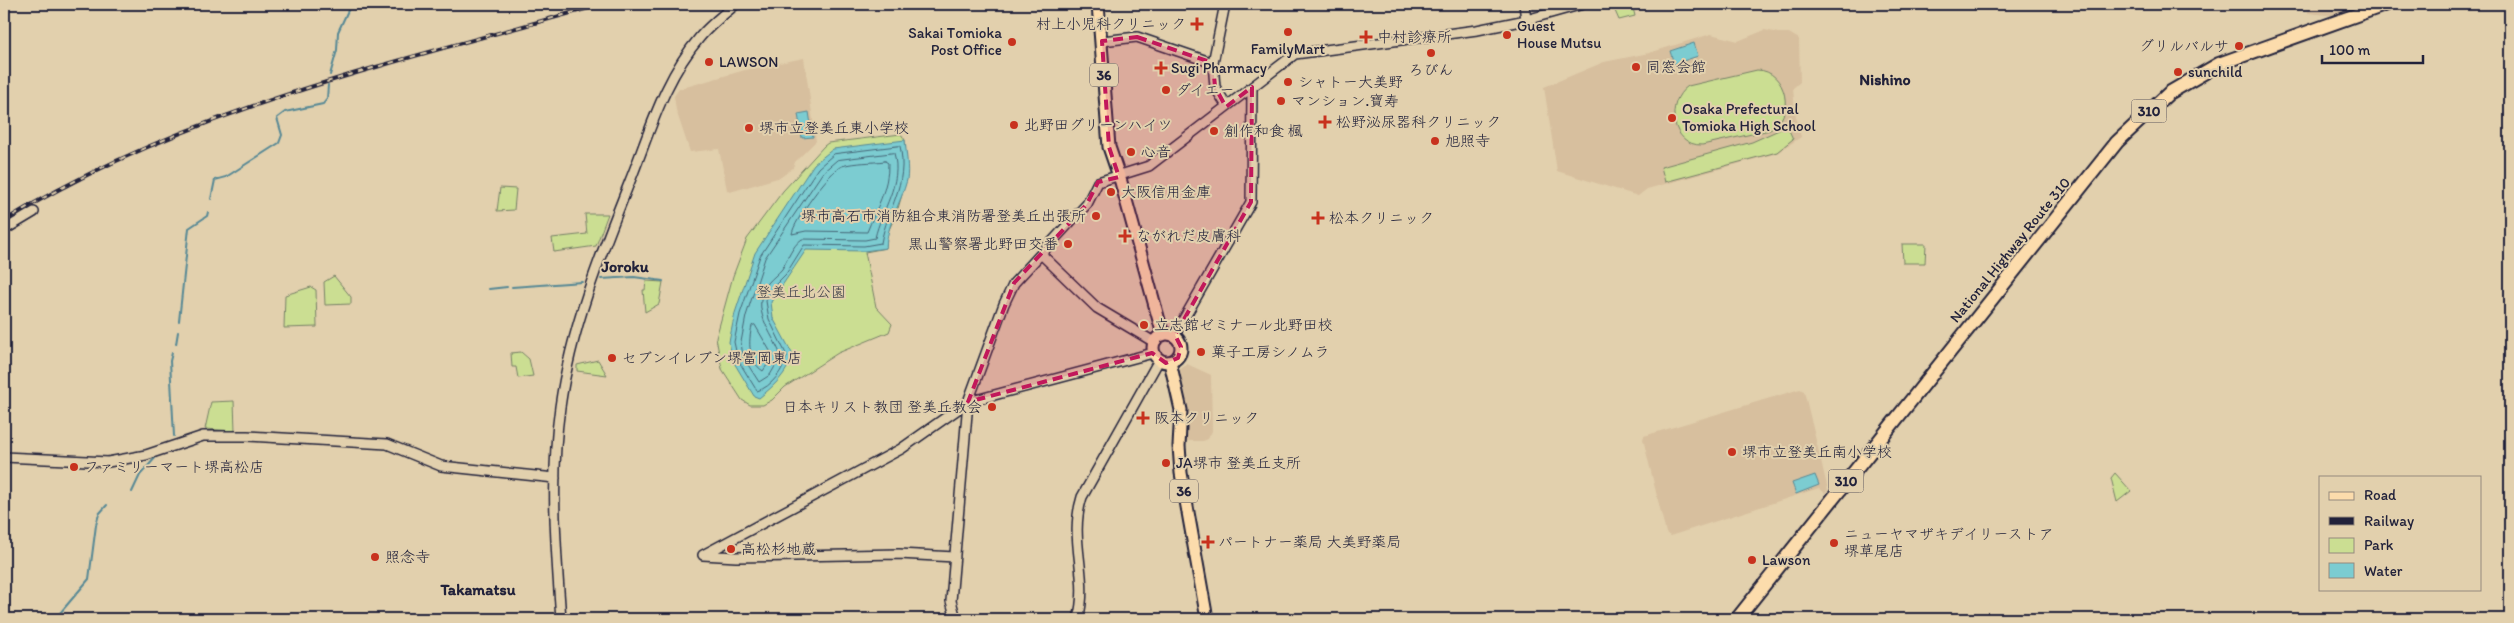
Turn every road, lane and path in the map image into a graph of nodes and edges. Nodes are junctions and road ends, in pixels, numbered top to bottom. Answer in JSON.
{"nodes":[{"id":1,"x":736,"y":4,"type":"edge"},
{"id":2,"x":1098,"y":4,"type":"edge"},
{"id":3,"x":1225,"y":4,"type":"edge"},
{"id":4,"x":1524,"y":4,"type":"edge"},
{"id":5,"x":1583,"y":4,"type":"edge"},
{"id":6,"x":2387,"y":4,"type":"edge"},
{"id":7,"x":1526,"y":20,"type":"junction"},
{"id":8,"x":1102,"y":41,"type":"junction"},
{"id":9,"x":1213,"y":63,"type":"junction"},
{"id":10,"x":1252,"y":86,"type":"junction"},
{"id":11,"x":1227,"y":106,"type":"junction"},
{"id":12,"x":1119,"y":177,"type":"junction"},
{"id":13,"x":34,"y":212,"type":"dead end"},
{"id":14,"x":4,"y":230,"type":"edge"},
{"id":15,"x":1041,"y":254,"type":"junction"},
{"id":16,"x":1162,"y":348,"type":"junction"},
{"id":17,"x":968,"y":402,"type":"junction"},
{"id":18,"x":4,"y":456,"type":"edge"},
{"id":19,"x":555,"y":478,"type":"junction"},
{"id":20,"x":955,"y":557,"type":"junction"},
{"id":21,"x":561,"y":619,"type":"edge"},
{"id":22,"x":956,"y":619,"type":"edge"},
{"id":23,"x":1078,"y":619,"type":"edge"},
{"id":24,"x":1207,"y":619,"type":"edge"},
{"id":25,"x":1737,"y":619,"type":"edge"}],
"edges":[{"from":1,"to":19,"type":"street"},
{"from":2,"to":8,"type":"main road","number":"36"},
{"from":3,"to":9,"type":"street"},
{"from":4,"to":7,"type":"street"},
{"from":5,"to":7,"type":"street"},
{"from":6,"to":25,"type":"highway","name":"National Highway Route 310","number":"310"},
{"from":7,"to":10,"type":"street"},
{"from":8,"to":9,"type":"street"},
{"from":8,"to":12,"type":"main road","number":"36"},
{"from":9,"to":11,"type":"street"},
{"from":10,"to":11,"type":"street"},
{"from":10,"to":16,"type":"street"},
{"from":11,"to":12,"type":"street"},
{"from":12,"to":15,"type":"street"},
{"from":12,"to":16,"type":"main road","number":"36"},
{"from":13,"to":14,"type":"street"},
{"from":15,"to":16,"type":"street"},
{"from":15,"to":17,"type":"street"},
{"from":16,"to":17,"type":"street"},
{"from":16,"to":23,"type":"street"},
{"from":16,"to":24,"type":"main road","number":"36"},
{"from":17,"to":20,"type":"street"},
{"from":17,"to":20,"type":"street"},
{"from":18,"to":19,"type":"street"},
{"from":19,"to":21,"type":"street"},
{"from":20,"to":22,"type":"street"}]}
